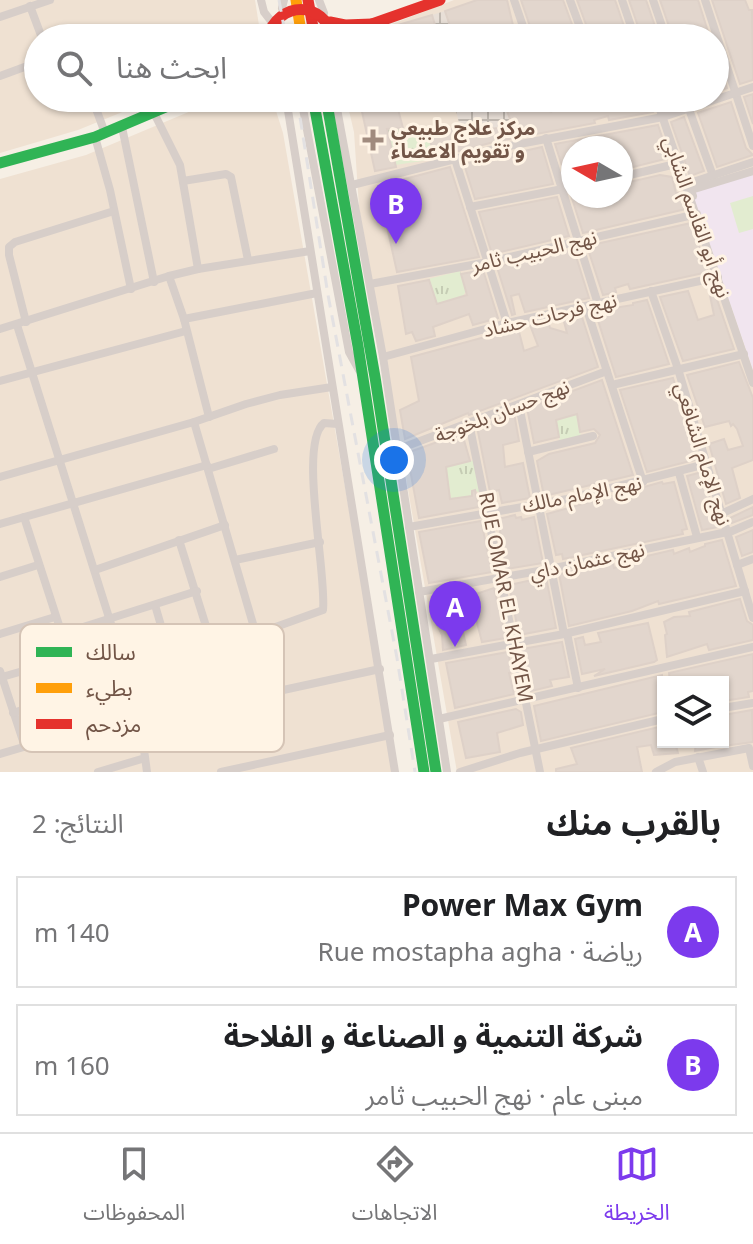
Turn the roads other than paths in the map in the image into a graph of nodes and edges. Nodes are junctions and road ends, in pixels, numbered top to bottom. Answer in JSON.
{"nodes":[{"id":1,"x":50,"y":0,"type":"edge"},
{"id":2,"x":261,"y":0,"type":"edge"},
{"id":3,"x":296,"y":0,"type":"edge"},
{"id":4,"x":308,"y":0,"type":"edge"},
{"id":5,"x":319,"y":0,"type":"edge"},
{"id":6,"x":440,"y":0,"type":"edge"},
{"id":7,"x":514,"y":0,"type":"edge"},
{"id":8,"x":570,"y":0,"type":"edge"},
{"id":9,"x":622,"y":0,"type":"edge"},
{"id":10,"x":653,"y":0,"type":"edge"},
{"id":11,"x":705,"y":0,"type":"edge"},
{"id":12,"x":283,"y":4,"type":"edge"},
{"id":13,"x":30,"y":6,"type":"junction"},
{"id":14,"x":0,"y":17,"type":"edge"},
{"id":15,"x":327,"y":18,"type":"junction"},
{"id":16,"x":271,"y":21,"type":"junction"},
{"id":17,"x":37,"y":24,"type":"edge"},
{"id":18,"x":270,"y":24,"type":"edge"},
{"id":19,"x":300,"y":24,"type":"edge"},
{"id":20,"x":312,"y":24,"type":"edge"},
{"id":21,"x":329,"y":24,"type":"edge"},
{"id":22,"x":342,"y":24,"type":"edge"},
{"id":23,"x":372,"y":24,"type":"edge"},
{"id":24,"x":522,"y":24,"type":"edge"},
{"id":25,"x":579,"y":24,"type":"edge"},
{"id":26,"x":630,"y":24,"type":"edge"},
{"id":27,"x":661,"y":24,"type":"edge"},
{"id":28,"x":713,"y":24,"type":"edge"},
{"id":29,"x":24,"y":67,"type":"edge"},
{"id":30,"x":729,"y":73,"type":"edge"},
{"id":31,"x":0,"y":76,"type":"edge"},
{"id":32,"x":753,"y":87,"type":"edge"},
{"id":33,"x":736,"y":94,"type":"junction"},
{"id":34,"x":729,"y":96,"type":"edge"},
{"id":35,"x":95,"y":112,"type":"edge"},
{"id":36,"x":288,"y":112,"type":"edge"},
{"id":37,"x":304,"y":112,"type":"edge"},
{"id":38,"x":316,"y":112,"type":"edge"},
{"id":39,"x":328,"y":112,"type":"edge"},
{"id":40,"x":338,"y":112,"type":"edge"},
{"id":41,"x":661,"y":112,"type":"edge"},
{"id":42,"x":679,"y":112,"type":"edge"},
{"id":43,"x":690,"y":112,"type":"edge"},
{"id":44,"x":154,"y":113,"type":"joint"},
{"id":45,"x":663,"y":117,"type":"junction"},
{"id":46,"x":122,"y":127,"type":"junction"},
{"id":47,"x":100,"y":135,"type":"junction"},
{"id":48,"x":546,"y":138,"type":"junction"},
{"id":49,"x":753,"y":146,"type":"edge"},
{"id":50,"x":455,"y":159,"type":"junction"},
{"id":51,"x":753,"y":162,"type":"edge"},
{"id":52,"x":0,"y":163,"type":"edge"},
{"id":53,"x":680,"y":163,"type":"junction"},
{"id":54,"x":753,"y":171,"type":"edge"},
{"id":55,"x":633,"y":174,"type":"edge"},
{"id":56,"x":713,"y":176,"type":"junction"},
{"id":57,"x":183,"y":181,"type":"junction"},
{"id":58,"x":687,"y":184,"type":"junction"},
{"id":59,"x":352,"y":185,"type":"junction"},
{"id":60,"x":561,"y":186,"type":"edge"},
{"id":61,"x":561,"y":189,"type":"edge"},
{"id":62,"x":470,"y":207,"type":"junction"},
{"id":63,"x":568,"y":208,"type":"edge"},
{"id":64,"x":114,"y":211,"type":"junction"},
{"id":65,"x":697,"y":214,"type":"junction"},
{"id":66,"x":579,"y":242,"type":"junction"},
{"id":67,"x":310,"y":251,"type":"junction"},
{"id":68,"x":248,"y":260,"type":"junction"},
{"id":69,"x":488,"y":262,"type":"junction"},
{"id":70,"x":198,"y":269,"type":"junction"},
{"id":71,"x":169,"y":276,"type":"junction"},
{"id":72,"x":718,"y":277,"type":"junction"},
{"id":73,"x":154,"y":282,"type":"junction"},
{"id":74,"x":370,"y":284,"type":"junction"},
{"id":75,"x":131,"y":289,"type":"junction"},
{"id":76,"x":651,"y":291,"type":"junction"},
{"id":77,"x":317,"y":293,"type":"junction"},
{"id":78,"x":598,"y":304,"type":"junction"},
{"id":79,"x":586,"y":307,"type":"junction"},
{"id":80,"x":184,"y":319,"type":"junction"},
{"id":81,"x":21,"y":323,"type":"junction"},
{"id":82,"x":507,"y":323,"type":"junction"},
{"id":83,"x":0,"y":329,"type":"edge"},
{"id":84,"x":186,"y":331,"type":"junction"},
{"id":85,"x":364,"y":345,"type":"junction"},
{"id":86,"x":744,"y":354,"type":"junction"},
{"id":87,"x":383,"y":357,"type":"junction"},
{"id":88,"x":678,"y":369,"type":"junction"},
{"id":89,"x":753,"y":370,"type":"edge"},
{"id":90,"x":607,"y":371,"type":"junction"},
{"id":91,"x":31,"y":373,"type":"junction"},
{"id":92,"x":362,"y":373,"type":"junction"},
{"id":93,"x":0,"y":381,"type":"edge"},
{"id":94,"x":753,"y":383,"type":"edge"},
{"id":95,"x":612,"y":385,"type":"junction"},
{"id":96,"x":332,"y":387,"type":"junction"},
{"id":97,"x":519,"y":405,"type":"junction"},
{"id":98,"x":209,"y":417,"type":"junction"},
{"id":99,"x":194,"y":422,"type":"junction"},
{"id":100,"x":469,"y":423,"type":"junction"},
{"id":101,"x":338,"y":424,"type":"junction"},
{"id":102,"x":593,"y":436,"type":"dead end"},
{"id":103,"x":274,"y":449,"type":"dead end"},
{"id":104,"x":396,"y":450,"type":"junction"},
{"id":105,"x":528,"y":452,"type":"junction"},
{"id":106,"x":58,"y":460,"type":"junction"},
{"id":107,"x":706,"y":464,"type":"junction"},
{"id":108,"x":207,"y":467,"type":"junction"},
{"id":109,"x":679,"y":473,"type":"junction"},
{"id":110,"x":0,"y":477,"type":"edge"},
{"id":111,"x":643,"y":482,"type":"junction"},
{"id":112,"x":753,"y":499,"type":"edge"},
{"id":113,"x":71,"y":503,"type":"junction"},
{"id":114,"x":537,"y":505,"type":"junction"},
{"id":115,"x":489,"y":511,"type":"junction"},
{"id":116,"x":721,"y":514,"type":"junction"},
{"id":117,"x":24,"y":517,"type":"junction"},
{"id":118,"x":753,"y":522,"type":"edge"},
{"id":119,"x":0,"y":524,"type":"edge"},
{"id":120,"x":225,"y":525,"type":"junction"},
{"id":121,"x":409,"y":527,"type":"junction"},
{"id":122,"x":726,"y":532,"type":"junction"},
{"id":123,"x":697,"y":537,"type":"junction"},
{"id":124,"x":179,"y":540,"type":"junction"},
{"id":125,"x":320,"y":542,"type":"junction"},
{"id":126,"x":753,"y":559,"type":"edge"},
{"id":127,"x":235,"y":560,"type":"junction"},
{"id":128,"x":38,"y":565,"type":"junction"},
{"id":129,"x":737,"y":565,"type":"junction"},
{"id":130,"x":550,"y":569,"type":"junction"},
{"id":131,"x":95,"y":570,"type":"junction"},
{"id":132,"x":0,"y":577,"type":"edge"},
{"id":133,"x":501,"y":579,"type":"junction"},
{"id":134,"x":197,"y":591,"type":"junction"},
{"id":135,"x":419,"y":592,"type":"junction"},
{"id":136,"x":748,"y":592,"type":"edge"},
{"id":137,"x":155,"y":605,"type":"junction"},
{"id":138,"x":753,"y":616,"type":"edge"},
{"id":139,"x":55,"y":617,"type":"junction"},
{"id":140,"x":110,"y":618,"type":"junction"},
{"id":141,"x":32,"y":624,"type":"edge"},
{"id":142,"x":57,"y":624,"type":"edge"},
{"id":143,"x":92,"y":624,"type":"edge"},
{"id":144,"x":112,"y":624,"type":"edge"},
{"id":145,"x":161,"y":624,"type":"edge"},
{"id":146,"x":207,"y":624,"type":"edge"},
{"id":147,"x":253,"y":624,"type":"edge"},
{"id":148,"x":284,"y":624,"type":"edge"},
{"id":149,"x":20,"y":628,"type":"edge"},
{"id":150,"x":0,"y":634,"type":"edge"},
{"id":151,"x":566,"y":634,"type":"junction"},
{"id":152,"x":514,"y":642,"type":"junction"},
{"id":153,"x":753,"y":647,"type":"edge"},
{"id":154,"x":431,"y":659,"type":"junction"},
{"id":155,"x":380,"y":669,"type":"junction"},
{"id":156,"x":1,"y":674,"type":"edge"},
{"id":157,"x":578,"y":688,"type":"junction"},
{"id":158,"x":284,"y":690,"type":"edge"},
{"id":159,"x":527,"y":699,"type":"junction"},
{"id":160,"x":753,"y":703,"type":"edge"},
{"id":161,"x":729,"y":707,"type":"edge"},
{"id":162,"x":20,"y":711,"type":"edge"},
{"id":163,"x":13,"y":713,"type":"junction"},
{"id":164,"x":439,"y":719,"type":"junction"},
{"id":165,"x":657,"y":720,"type":"edge"},
{"id":166,"x":20,"y":733,"type":"edge"},
{"id":167,"x":390,"y":735,"type":"junction"},
{"id":168,"x":20,"y":748,"type":"edge"},
{"id":169,"x":751,"y":748,"type":"edge"},
{"id":170,"x":535,"y":749,"type":"junction"},
{"id":171,"x":144,"y":752,"type":"edge"},
{"id":172,"x":0,"y":754,"type":"edge"},
{"id":173,"x":698,"y":757,"type":"junction"},
{"id":174,"x":145,"y":758,"type":"junction"},
{"id":175,"x":753,"y":766,"type":"edge"},
{"id":176,"x":260,"y":767,"type":"edge"},
{"id":177,"x":98,"y":772,"type":"edge"},
{"id":178,"x":147,"y":772,"type":"edge"},
{"id":179,"x":221,"y":772,"type":"edge"},
{"id":180,"x":395,"y":772,"type":"edge"},
{"id":181,"x":424,"y":772,"type":"edge"},
{"id":182,"x":436,"y":772,"type":"edge"},
{"id":183,"x":447,"y":772,"type":"edge"},
{"id":184,"x":460,"y":772,"type":"edge"},
{"id":185,"x":540,"y":772,"type":"edge"},
{"id":186,"x":656,"y":772,"type":"edge"},
{"id":187,"x":703,"y":772,"type":"edge"}],
"edges":[{"from":1,"to":13,"type":"street"},
{"from":2,"to":16,"type":"street"},
{"from":3,"to":19,"type":"main road"},
{"from":4,"to":20,"type":"main road"},
{"from":5,"to":15,"type":"street"},
{"from":6,"to":23,"type":"main road"},
{"from":7,"to":24,"type":"street"},
{"from":8,"to":25,"type":"street"},
{"from":9,"to":26,"type":"street"},
{"from":10,"to":27,"type":"street"},
{"from":11,"to":28,"type":"street"},
{"from":12,"to":15,"type":"main road"},
{"from":12,"to":16,"type":"main road"},
{"from":13,"to":14,"type":"street"},
{"from":13,"to":17,"type":"street"},
{"from":15,"to":21,"type":"main road"},
{"from":15,"to":22,"type":"main road"},
{"from":16,"to":18,"type":"main road"},
{"from":29,"to":31,"type":"street"},
{"from":30,"to":33,"type":"street"},
{"from":32,"to":33,"type":"street"},
{"from":33,"to":34,"type":"street"},
{"from":33,"to":49,"type":"street"},
{"from":35,"to":47,"type":"street"},
{"from":36,"to":67,"type":"street"},
{"from":37,"to":92,"type":"street"},
{"from":38,"to":85,"type":"main road"},
{"from":39,"to":85,"type":"main road"},
{"from":40,"to":59,"type":"street"},
{"from":41,"to":45,"type":"street","name":"نهج أبو القاسم الشابي"},
{"from":42,"to":45,"type":"street"},
{"from":43,"to":56,"type":"street"},
{"from":44,"to":46,"type":"main road"},
{"from":44,"to":57,"type":"street"},
{"from":45,"to":48,"type":"street"},
{"from":45,"to":53,"type":"street","name":"نهج أبو القاسم الشابي"},
{"from":46,"to":47,"type":"main road"},
{"from":46,"to":73,"type":"street"},
{"from":47,"to":52,"type":"main road"},
{"from":47,"to":64,"type":"street"},
{"from":48,"to":50,"type":"street"},
{"from":48,"to":60,"type":"street"},
{"from":50,"to":59,"type":"street"},
{"from":50,"to":62,"type":"street"},
{"from":51,"to":56,"type":"street"},
{"from":53,"to":55,"type":"street"},
{"from":53,"to":58,"type":"street","name":"نهج أبو القاسم الشابي"},
{"from":54,"to":89,"type":"street"},
{"from":56,"to":58,"type":"street"},
{"from":57,"to":68,"type":"street"},
{"from":57,"to":70,"type":"street"},
{"from":58,"to":65,"type":"street","name":"نهج أبو القاسم الشابي"},
{"from":59,"to":74,"type":"street"},
{"from":61,"to":62,"type":"street"},
{"from":62,"to":69,"type":"street"},
{"from":63,"to":66,"type":"street"},
{"from":64,"to":75,"type":"street"},
{"from":64,"to":81,"type":"street"},
{"from":65,"to":66,"type":"street","name":"نهج الحبيب ثامر"},
{"from":65,"to":72,"type":"street","name":"نهج أبو القاسم الشابي"},
{"from":66,"to":69,"type":"street","name":"نهج الحبيب ثامر"},
{"from":66,"to":78,"type":"street"},
{"from":67,"to":68,"type":"street"},
{"from":67,"to":77,"type":"street"},
{"from":68,"to":70,"type":"street"},
{"from":69,"to":74,"type":"street","name":"نهج الحبيب ثامر"},
{"from":69,"to":82,"type":"street"},
{"from":70,"to":71,"type":"street"},
{"from":71,"to":73,"type":"street"},
{"from":71,"to":80,"type":"street"},
{"from":72,"to":76,"type":"street","name":"نهج فرحات حشاد"},
{"from":72,"to":86,"type":"street","name":"نهج أبو القاسم الشابي"},
{"from":73,"to":75,"type":"street"},
{"from":74,"to":87,"type":"street"},
{"from":75,"to":81,"type":"street"},
{"from":76,"to":78,"type":"street","name":"نهج فرحات حشاد"},
{"from":76,"to":88,"type":"street","name":"نهج الإمام الشافعي"},
{"from":77,"to":80,"type":"street"},
{"from":77,"to":96,"type":"street"},
{"from":78,"to":79,"type":"street","name":"نهج فرحات حشاد"},
{"from":79,"to":82,"type":"street","name":"نهج فرحات حشاد"},
{"from":79,"to":90,"type":"street"},
{"from":80,"to":84,"type":"street"},
{"from":81,"to":83,"type":"street"},
{"from":81,"to":91,"type":"street"},
{"from":82,"to":87,"type":"street","name":"نهج فرحات حشاد"},
{"from":84,"to":91,"type":"street"},
{"from":84,"to":98,"type":"street"},
{"from":85,"to":92,"type":"main road"},
{"from":85,"to":182,"type":"main road"},
{"from":86,"to":88,"type":"street"},
{"from":86,"to":94,"type":"street","name":"نهج أبو القاسم الشابي"},
{"from":87,"to":104,"type":"street"},
{"from":88,"to":95,"type":"street"},
{"from":88,"to":107,"type":"street","name":"نهج الإمام الشافعي"},
{"from":90,"to":95,"type":"street"},
{"from":90,"to":97,"type":"street","name":"نهج حسان بلخوجة"},
{"from":91,"to":93,"type":"street"},
{"from":91,"to":106,"type":"street"},
{"from":92,"to":181,"type":"main road"},
{"from":95,"to":111,"type":"street"},
{"from":96,"to":98,"type":"street"},
{"from":96,"to":101,"type":"street"},
{"from":97,"to":100,"type":"street","name":"نهج حسان بلخوجة"},
{"from":97,"to":105,"type":"street"},
{"from":98,"to":99,"type":"street"},
{"from":99,"to":106,"type":"street"},
{"from":99,"to":108,"type":"street"},
{"from":100,"to":104,"type":"street","name":"نهج حسان بلخوجة"},
{"from":100,"to":115,"type":"street","name":"RUE OMAR EL KHAYEM"},
{"from":101,"to":125,"type":"street"},
{"from":101,"to":155,"type":"street"},
{"from":102,"to":105,"type":"street"},
{"from":103,"to":108,"type":"street"},
{"from":104,"to":121,"type":"street"},
{"from":105,"to":114,"type":"street"},
{"from":106,"to":110,"type":"street"},
{"from":106,"to":113,"type":"street"},
{"from":107,"to":109,"type":"street","name":"نهج الإمام مالك"},
{"from":107,"to":116,"type":"street","name":"نهج الإمام الشافعي"},
{"from":108,"to":113,"type":"street"},
{"from":108,"to":120,"type":"street"},
{"from":109,"to":111,"type":"street","name":"نهج الإمام مالك"},
{"from":109,"to":123,"type":"street"},
{"from":111,"to":114,"type":"street","name":"نهج الإمام مالك"},
{"from":112,"to":116,"type":"street"},
{"from":113,"to":117,"type":"street"},
{"from":113,"to":131,"type":"street"},
{"from":114,"to":115,"type":"street","name":"نهج الإمام مالك"},
{"from":114,"to":130,"type":"street"},
{"from":115,"to":121,"type":"street","name":"نهج الإمام مالك"},
{"from":115,"to":133,"type":"street","name":"RUE OMAR EL KHAYEM"},
{"from":116,"to":122,"type":"street","name":"نهج الإمام الشافعي"},
{"from":117,"to":119,"type":"street"},
{"from":117,"to":128,"type":"street"},
{"from":118,"to":122,"type":"street","name":"نهج عثمان داي"},
{"from":120,"to":124,"type":"street"},
{"from":120,"to":127,"type":"street"},
{"from":121,"to":135,"type":"street"},
{"from":122,"to":123,"type":"street","name":"نهج عثمان داي"},
{"from":122,"to":129,"type":"street","name":"نهج الإمام الشافعي"},
{"from":123,"to":130,"type":"street","name":"نهج عثمان داي"},
{"from":124,"to":131,"type":"street"},
{"from":124,"to":134,"type":"street"},
{"from":125,"to":127,"type":"street"},
{"from":125,"to":148,"type":"street"},
{"from":126,"to":129,"type":"street"},
{"from":127,"to":147,"type":"street"},
{"from":128,"to":132,"type":"street"},
{"from":128,"to":139,"type":"street"},
{"from":129,"to":136,"type":"street","name":"نهج الإمام الشافعي"},
{"from":130,"to":133,"type":"street","name":"نهج عثمان داي"},
{"from":130,"to":151,"type":"street"},
{"from":131,"to":140,"type":"street"},
{"from":133,"to":135,"type":"street","name":"نهج عثمان داي"},
{"from":133,"to":152,"type":"street","name":"RUE OMAR EL KHAYEM"},
{"from":134,"to":137,"type":"street"},
{"from":134,"to":146,"type":"street"},
{"from":135,"to":154,"type":"street"},
{"from":136,"to":138,"type":"street","name":"نهج الإمام الشافعي"},
{"from":136,"to":151,"type":"street"},
{"from":137,"to":140,"type":"street"},
{"from":137,"to":145,"type":"street"},
{"from":139,"to":141,"type":"street"},
{"from":139,"to":142,"type":"street"},
{"from":140,"to":143,"type":"street"},
{"from":140,"to":144,"type":"street"},
{"from":149,"to":150,"type":"street"},
{"from":151,"to":152,"type":"street"},
{"from":151,"to":157,"type":"street"},
{"from":152,"to":154,"type":"street"},
{"from":152,"to":159,"type":"street","name":"RUE OMAR EL KHAYEM"},
{"from":153,"to":157,"type":"street"},
{"from":154,"to":164,"type":"street"},
{"from":155,"to":158,"type":"street"},
{"from":155,"to":167,"type":"street"},
{"from":156,"to":163,"type":"street"},
{"from":157,"to":159,"type":"street"},
{"from":159,"to":164,"type":"street"},
{"from":159,"to":170,"type":"street","name":"RUE OMAR EL KHAYEM"},
{"from":160,"to":161,"type":"street"},
{"from":162,"to":163,"type":"street"},
{"from":163,"to":166,"type":"street"},
{"from":164,"to":183,"type":"street"},
{"from":165,"to":170,"type":"street"},
{"from":167,"to":176,"type":"street"},
{"from":167,"to":180,"type":"street"},
{"from":168,"to":172,"type":"street"},
{"from":169,"to":173,"type":"street"},
{"from":169,"to":175,"type":"street"},
{"from":170,"to":184,"type":"street"},
{"from":170,"to":185,"type":"street","name":"RUE OMAR EL KHAYEM"},
{"from":171,"to":174,"type":"street"},
{"from":173,"to":186,"type":"street"},
{"from":173,"to":187,"type":"street"},
{"from":174,"to":177,"type":"street"},
{"from":174,"to":178,"type":"street"},
{"from":176,"to":179,"type":"street"}]}
